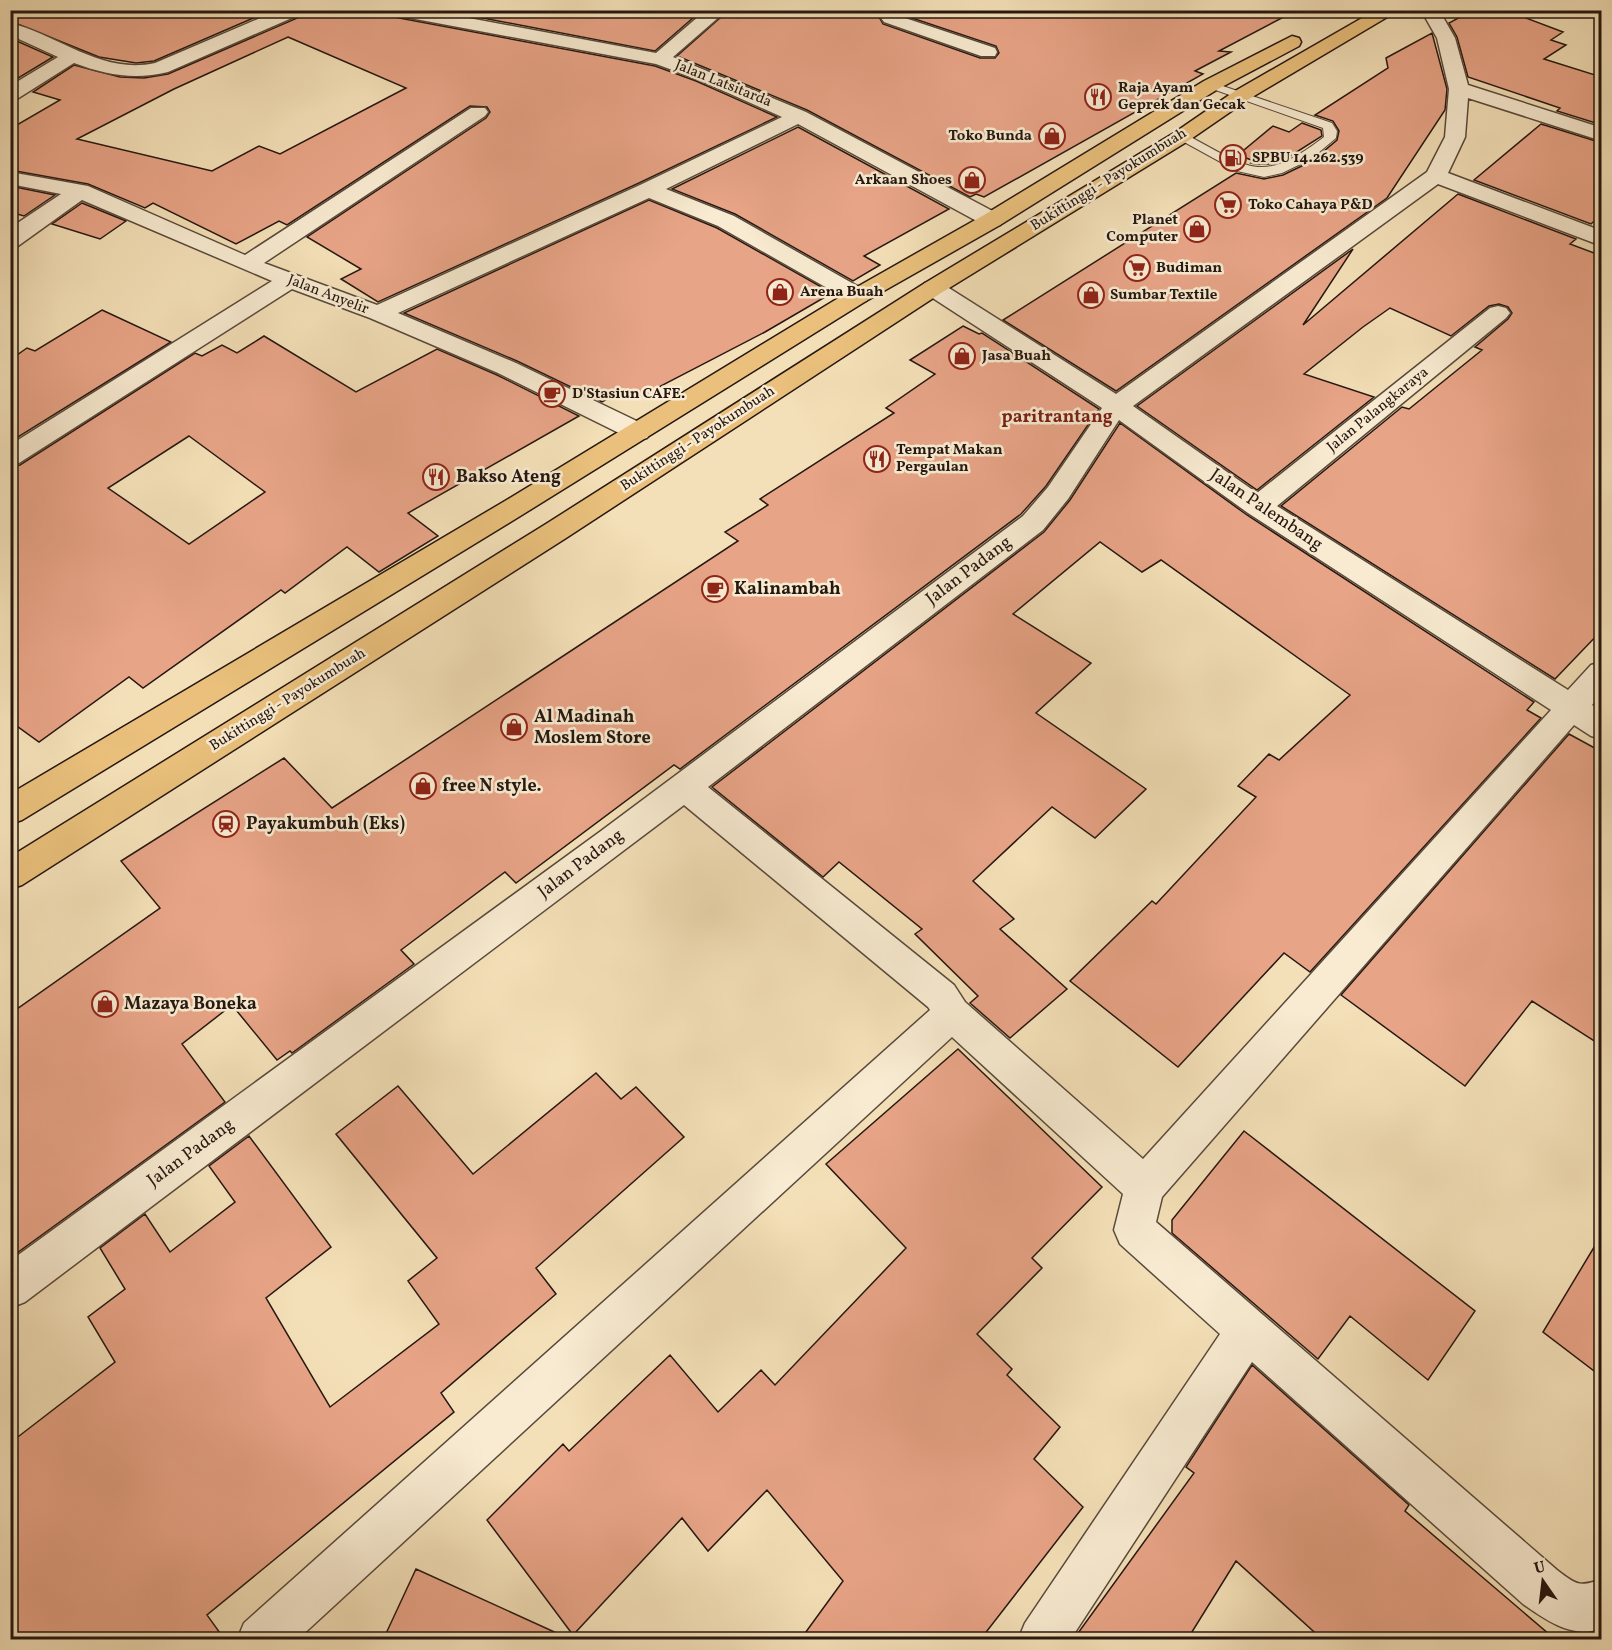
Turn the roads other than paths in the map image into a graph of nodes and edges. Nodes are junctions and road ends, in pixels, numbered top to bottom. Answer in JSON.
{"nodes":[{"id":1,"x":294,"y":10,"type":"edge"},
{"id":2,"x":394,"y":10,"type":"edge"},
{"id":3,"x":468,"y":10,"type":"edge"},
{"id":4,"x":718,"y":10,"type":"edge"},
{"id":5,"x":911,"y":10,"type":"edge"},
{"id":6,"x":1351,"y":10,"type":"edge"},
{"id":7,"x":1390,"y":10,"type":"edge"},
{"id":8,"x":1430,"y":10,"type":"edge"},
{"id":9,"x":882,"y":14,"type":"edge"},
{"id":10,"x":444,"y":19,"type":"junction"},
{"id":11,"x":10,"y":28,"type":"edge"},
{"id":12,"x":988,"y":52,"type":"dead end"},
{"id":13,"x":72,"y":56,"type":"junction"},
{"id":14,"x":660,"y":59,"type":"junction"},
{"id":15,"x":1211,"y":85,"type":"junction"},
{"id":16,"x":1460,"y":89,"type":"junction"},
{"id":17,"x":10,"y":95,"type":"edge"},
{"id":18,"x":1242,"y":95,"type":"junction"},
{"id":19,"x":478,"y":112,"type":"dead end"},
{"id":20,"x":799,"y":116,"type":"junction"},
{"id":21,"x":1600,"y":132,"type":"edge"},
{"id":22,"x":1181,"y":137,"type":"junction"},
{"id":23,"x":1436,"y":176,"type":"junction"},
{"id":24,"x":10,"y":178,"type":"edge"},
{"id":25,"x":648,"y":190,"type":"junction"},
{"id":26,"x":80,"y":191,"type":"junction"},
{"id":27,"x":992,"y":220,"type":"junction"},
{"id":28,"x":1602,"y":239,"type":"edge"},
{"id":29,"x":10,"y":241,"type":"edge"},
{"id":30,"x":247,"y":264,"type":"junction"},
{"id":31,"x":290,"y":280,"type":"junction"},
{"id":32,"x":933,"y":288,"type":"junction"},
{"id":33,"x":858,"y":296,"type":"junction"},
{"id":34,"x":378,"y":313,"type":"junction"},
{"id":35,"x":1497,"y":313,"type":"dead end"},
{"id":36,"x":1116,"y":406,"type":"junction"},
{"id":37,"x":638,"y":432,"type":"junction"},
{"id":38,"x":10,"y":457,"type":"edge"},
{"id":39,"x":515,"y":507,"type":"junction"},
{"id":40,"x":1258,"y":507,"type":"junction"},
{"id":41,"x":556,"y":531,"type":"junction"},
{"id":42,"x":1602,"y":673,"type":"edge"},
{"id":43,"x":1571,"y":706,"type":"junction"},
{"id":44,"x":1602,"y":727,"type":"edge"},
{"id":45,"x":685,"y":787,"type":"junction"},
{"id":46,"x":10,"y":812,"type":"edge"},
{"id":47,"x":10,"y":875,"type":"edge"},
{"id":48,"x":952,"y":1014,"type":"junction"},
{"id":49,"x":1145,"y":1187,"type":"junction"},
{"id":50,"x":10,"y":1287,"type":"edge"},
{"id":51,"x":1248,"y":1330,"type":"junction"},
{"id":52,"x":1602,"y":1602,"type":"edge"},
{"id":53,"x":261,"y":1640,"type":"edge"},
{"id":54,"x":1042,"y":1640,"type":"edge"}],
"edges":[{"from":1,"to":13,"type":"street"},
{"from":2,"to":10,"type":"street","name":"Jalan Latsitarda"},
{"from":3,"to":10,"type":"street"},
{"from":4,"to":14,"type":"street"},
{"from":5,"to":9,"type":"street"},
{"from":6,"to":15,"type":"highway","name":"Bukittinggi - Payokumbuah"},
{"from":7,"to":18,"type":"highway","name":"Bukittinggi - Payokumbuah"},
{"from":8,"to":16,"type":"street"},
{"from":9,"to":12,"type":"street"},
{"from":10,"to":14,"type":"street","name":"Jalan Latsitarda"},
{"from":11,"to":13,"type":"street"},
{"from":13,"to":17,"type":"street"},
{"from":14,"to":20,"type":"street","name":"Jalan Latsitarda"},
{"from":15,"to":18,"type":"lane"},
{"from":15,"to":27,"type":"highway","name":"Bukittinggi - Payokumbuah"},
{"from":16,"to":21,"type":"street"},
{"from":16,"to":23,"type":"street"},
{"from":18,"to":22,"type":"highway","name":"Bukittinggi - Payokumbuah"},
{"from":18,"to":22,"type":"lane"},
{"from":19,"to":30,"type":"street"},
{"from":20,"to":25,"type":"street"},
{"from":20,"to":27,"type":"street","name":"Jalan Latsitarda"},
{"from":22,"to":32,"type":"highway","name":"Bukittinggi - Payokumbuah"},
{"from":23,"to":28,"type":"street"},
{"from":23,"to":36,"type":"street"},
{"from":24,"to":26,"type":"street","name":"Jalan Anyelir"},
{"from":25,"to":33,"type":"street"},
{"from":25,"to":34,"type":"street"},
{"from":26,"to":29,"type":"street"},
{"from":26,"to":30,"type":"street","name":"Jalan Anyelir"},
{"from":27,"to":33,"type":"highway","name":"Bukittinggi - Payokumbuah"},
{"from":30,"to":31,"type":"street","name":"Jalan Anyelir"},
{"from":31,"to":34,"type":"street","name":"Jalan Anyelir"},
{"from":31,"to":38,"type":"street"},
{"from":32,"to":36,"type":"street","name":"Jalan Palembang"},
{"from":32,"to":41,"type":"highway","name":"Bukittinggi - Payokumbuah"},
{"from":33,"to":37,"type":"highway","name":"Bukittinggi - Payokumbuah"},
{"from":34,"to":37,"type":"street","name":"Jalan Anyelir"},
{"from":35,"to":40,"type":"street","name":"Jalan Palangkaraya"},
{"from":36,"to":40,"type":"street","name":"Jalan Palembang"},
{"from":36,"to":45,"type":"street","name":"Jalan Padang"},
{"from":37,"to":39,"type":"highway","name":"Bukittinggi - Payokumbuah"},
{"from":39,"to":41,"type":"highway"},
{"from":39,"to":46,"type":"highway","name":"Bukittinggi - Payokumbuah"},
{"from":40,"to":43,"type":"street","name":"Jalan Palembang"},
{"from":41,"to":47,"type":"highway","name":"Bukittinggi - Payokumbuah"},
{"from":42,"to":43,"type":"street"},
{"from":43,"to":44,"type":"street","name":"Jalan Palembang"},
{"from":43,"to":49,"type":"street"},
{"from":45,"to":48,"type":"street"},
{"from":45,"to":50,"type":"street","name":"Jalan Padang"},
{"from":48,"to":49,"type":"street"},
{"from":48,"to":53,"type":"street"},
{"from":49,"to":51,"type":"street"},
{"from":51,"to":52,"type":"street"},
{"from":51,"to":54,"type":"street"}]}
